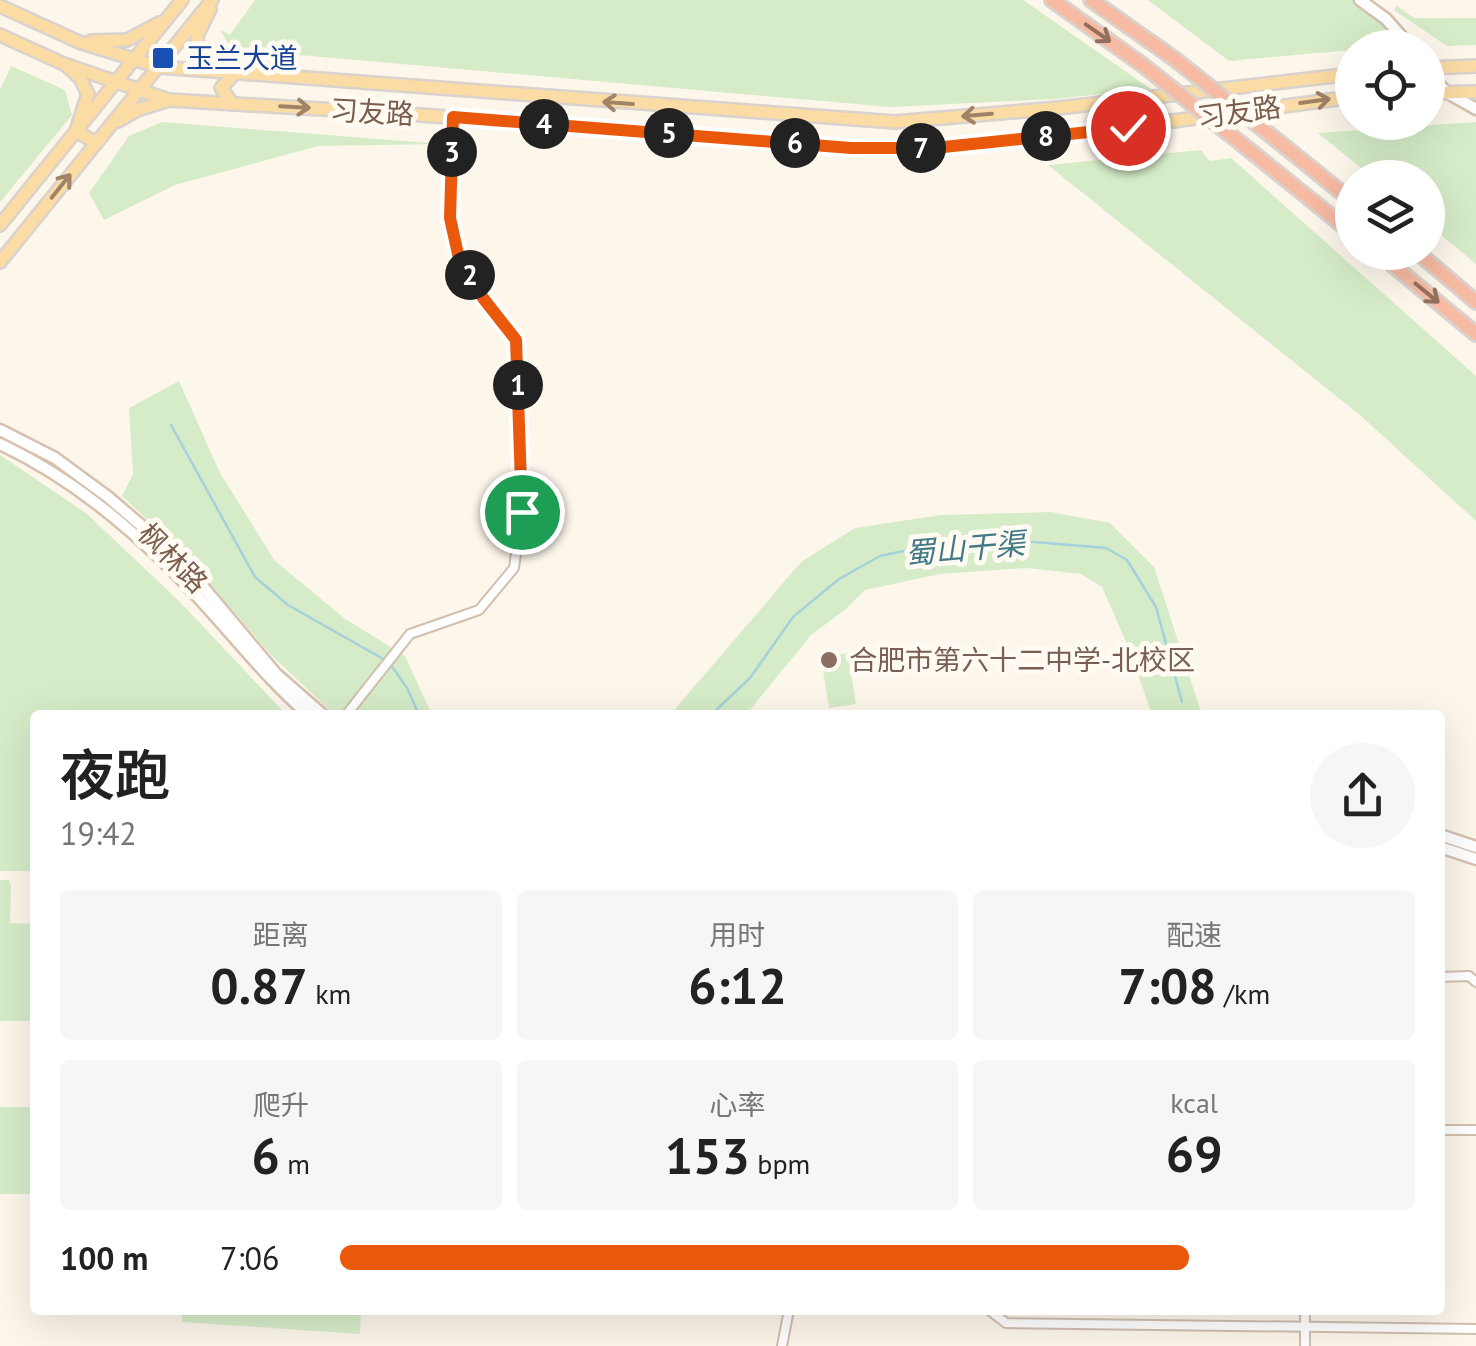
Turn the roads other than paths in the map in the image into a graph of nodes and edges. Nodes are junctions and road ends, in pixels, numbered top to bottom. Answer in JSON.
{"nodes":[{"id":1,"x":185,"y":0,"type":"edge"},
{"id":2,"x":213,"y":0,"type":"edge"},
{"id":3,"x":1052,"y":0,"type":"edge"},
{"id":4,"x":1091,"y":0,"type":"edge"},
{"id":5,"x":1360,"y":0,"type":"edge"},
{"id":6,"x":0,"y":6,"type":"edge"},
{"id":7,"x":203,"y":12,"type":"junction"},
{"id":8,"x":167,"y":18,"type":"junction"},
{"id":9,"x":1396,"y":30,"type":"edge"},
{"id":10,"x":0,"y":34,"type":"edge"},
{"id":11,"x":79,"y":42,"type":"junction"},
{"id":12,"x":134,"y":59,"type":"junction"},
{"id":13,"x":64,"y":64,"type":"junction"},
{"id":14,"x":158,"y":66,"type":"junction"},
{"id":15,"x":1476,"y":66,"type":"edge"},
{"id":16,"x":1445,"y":69,"type":"edge"},
{"id":17,"x":235,"y":73,"type":"junction"},
{"id":18,"x":1335,"y":76,"type":"edge"},
{"id":19,"x":116,"y":82,"type":"junction"},
{"id":20,"x":140,"y":90,"type":"junction"},
{"id":21,"x":1446,"y":92,"type":"joint"},
{"id":22,"x":1476,"y":92,"type":"edge"},
{"id":23,"x":170,"y":100,"type":"junction"},
{"id":24,"x":1335,"y":100,"type":"edge"},
{"id":25,"x":233,"y":104,"type":"junction"},
{"id":26,"x":1476,"y":109,"type":"edge"},
{"id":27,"x":453,"y":117,"type":"junction"},
{"id":28,"x":109,"y":127,"type":"junction"},
{"id":29,"x":76,"y":131,"type":"junction"},
{"id":30,"x":96,"y":143,"type":"junction"},
{"id":31,"x":1335,"y":187,"type":"edge"},
{"id":32,"x":1335,"y":218,"type":"edge"},
{"id":33,"x":0,"y":225,"type":"edge"},
{"id":34,"x":0,"y":262,"type":"edge"},
{"id":35,"x":1400,"y":270,"type":"edge"},
{"id":36,"x":1438,"y":270,"type":"edge"},
{"id":37,"x":1476,"y":302,"type":"edge"},
{"id":38,"x":1476,"y":334,"type":"edge"},
{"id":39,"x":0,"y":430,"type":"edge"},
{"id":40,"x":0,"y":444,"type":"edge"},
{"id":41,"x":304,"y":710,"type":"edge"},
{"id":42,"x":316,"y":710,"type":"edge"},
{"id":43,"x":350,"y":710,"type":"edge"},
{"id":44,"x":1445,"y":838,"type":"edge"},
{"id":45,"x":1476,"y":847,"type":"edge"},
{"id":46,"x":1445,"y":849,"type":"edge"},
{"id":47,"x":1476,"y":859,"type":"edge"},
{"id":48,"x":1445,"y":977,"type":"edge"},
{"id":49,"x":1476,"y":982,"type":"edge"},
{"id":50,"x":1445,"y":1130,"type":"edge"},
{"id":51,"x":1476,"y":1130,"type":"edge"},
{"id":52,"x":789,"y":1315,"type":"edge"},
{"id":53,"x":996,"y":1315,"type":"edge"},
{"id":54,"x":1305,"y":1315,"type":"edge"},
{"id":55,"x":1304,"y":1327,"type":"junction"},
{"id":56,"x":1476,"y":1330,"type":"edge"},
{"id":57,"x":782,"y":1346,"type":"edge"},
{"id":58,"x":1304,"y":1346,"type":"edge"}],
"edges":[{"from":1,"to":7,"type":"main road"},
{"from":1,"to":8,"type":"main road"},
{"from":2,"to":7,"type":"main road"},
{"from":2,"to":17,"type":"main road"},
{"from":3,"to":32,"type":"highway","one_way":true,"bridge":true},
{"from":4,"to":31,"type":"highway","bridge":true},
{"from":5,"to":9,"type":"main road"},
{"from":6,"to":11,"type":"main road","name":"习友路"},
{"from":7,"to":14,"type":"main road"},
{"from":8,"to":11,"type":"main road"},
{"from":8,"to":12,"type":"main road"},
{"from":10,"to":13,"type":"main road","name":"习友路"},
{"from":11,"to":12,"type":"main road","name":"习友路"},
{"from":12,"to":14,"type":"main road","name":"习友路"},
{"from":12,"to":19,"type":"main road"},
{"from":13,"to":19,"type":"main road","name":"习友路"},
{"from":13,"to":29,"type":"main road"},
{"from":14,"to":17,"type":"main road","name":"习友路"},
{"from":14,"to":20,"type":"main road"},
{"from":15,"to":16,"type":"main road"},
{"from":18,"to":17,"type":"main road","name":"习友路","one_way":true},
{"from":17,"to":25,"type":"main road"},
{"from":19,"to":20,"type":"main road","name":"习友路"},
{"from":19,"to":29,"type":"main road"},
{"from":20,"to":23,"type":"main road","name":"习友路"},
{"from":20,"to":28,"type":"main road"},
{"from":21,"to":22,"type":"main road"},
{"from":21,"to":26,"type":"main road"},
{"from":23,"to":25,"type":"main road","name":"习友路"},
{"from":23,"to":28,"type":"main road"},
{"from":27,"to":24,"type":"main road","name":"习友路","one_way":true},
{"from":25,"to":27,"type":"main road","name":"习友路","one_way":true},
{"from":27,"to":43,"type":"street"},
{"from":28,"to":30,"type":"main road"},
{"from":29,"to":30,"type":"main road"},
{"from":29,"to":33,"type":"main road"},
{"from":34,"to":30,"type":"main road","one_way":true},
{"from":35,"to":38,"type":"highway","one_way":true},
{"from":36,"to":37,"type":"highway"},
{"from":39,"to":42,"type":"main road","name":"枫林路"},
{"from":40,"to":41,"type":"main road","name":"枫林路"},
{"from":44,"to":45,"type":"main road"},
{"from":46,"to":47,"type":"main road"},
{"from":48,"to":49,"type":"street"},
{"from":50,"to":51,"type":"street"},
{"from":52,"to":57,"type":"street"},
{"from":53,"to":55,"type":"street"},
{"from":54,"to":55,"type":"street"},
{"from":55,"to":56,"type":"street"},
{"from":55,"to":58,"type":"street"}]}
